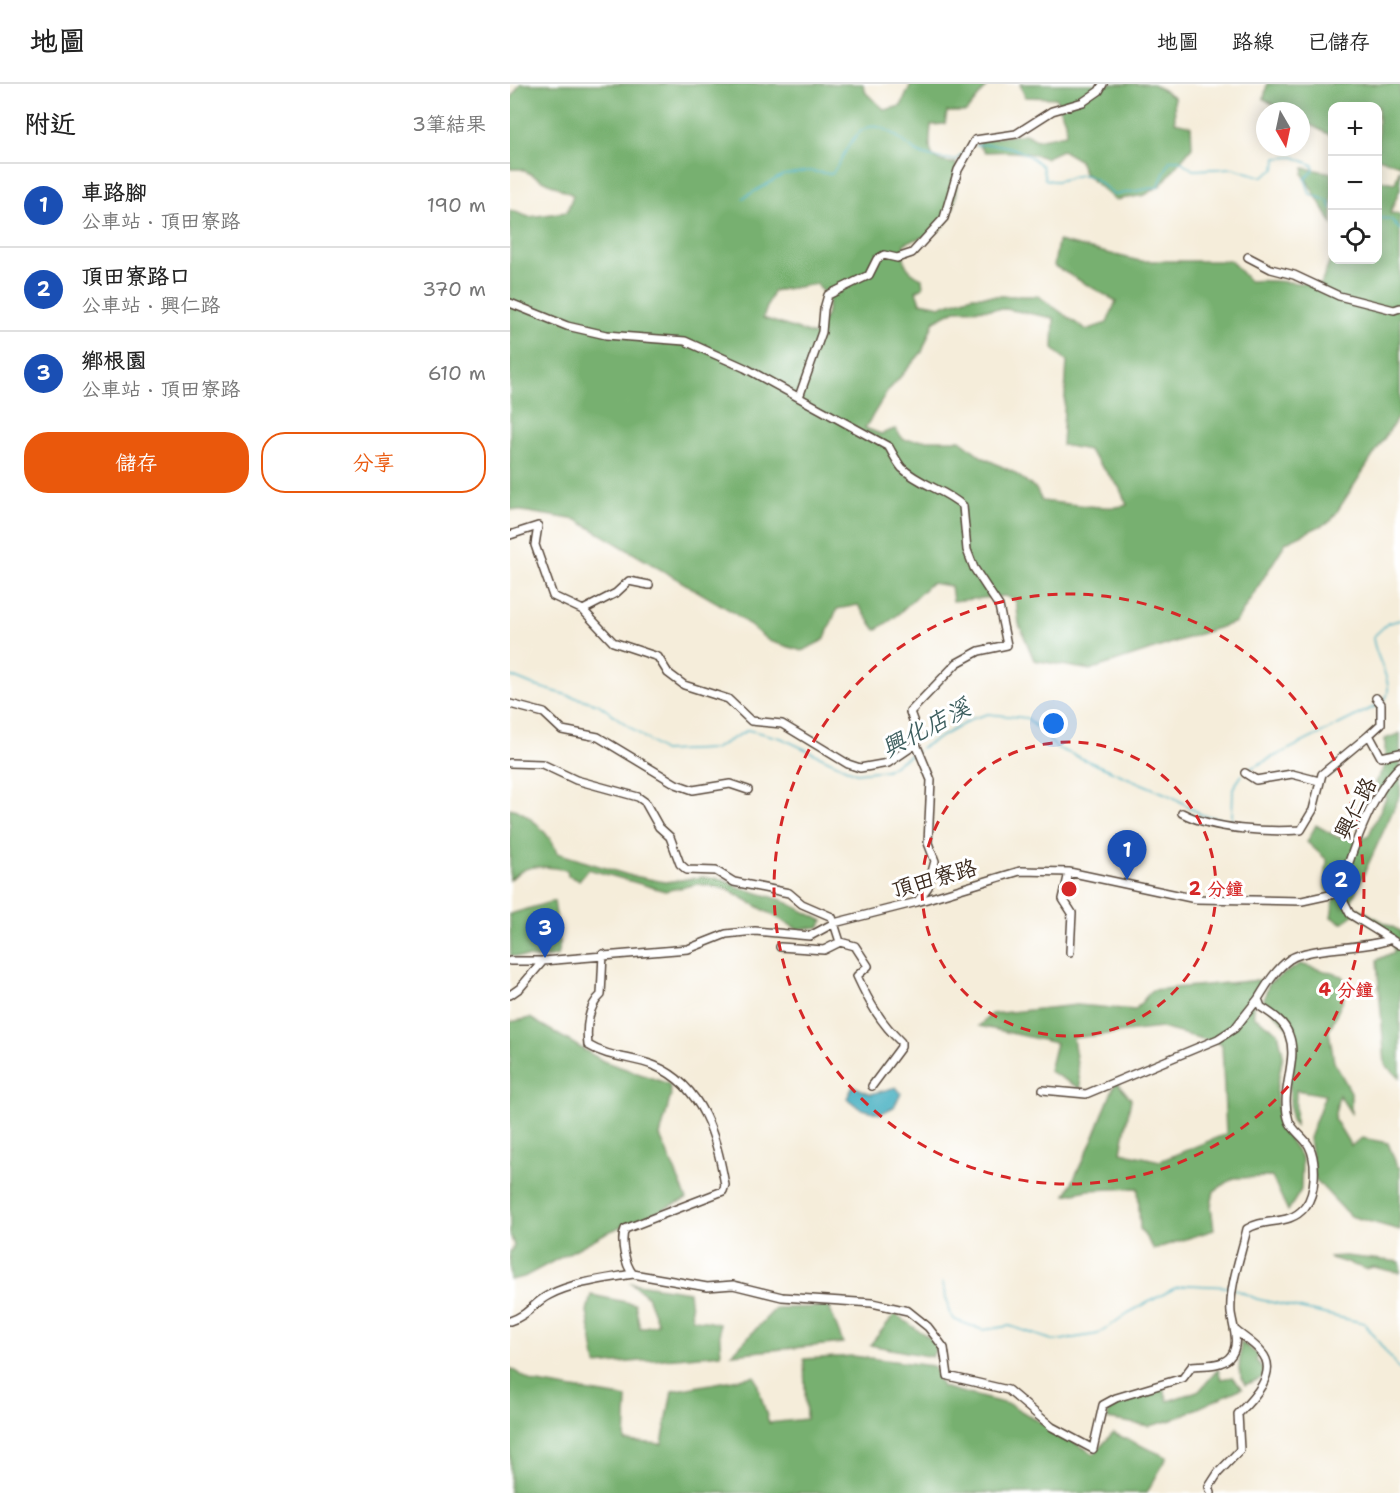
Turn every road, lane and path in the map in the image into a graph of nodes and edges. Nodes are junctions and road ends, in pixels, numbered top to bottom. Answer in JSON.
{"nodes":[{"id":1,"x":1103,"y":84,"type":"edge"},
{"id":2,"x":1248,"y":256,"type":"dead end"},
{"id":3,"x":510,"y":303,"type":"edge"},
{"id":4,"x":1400,"y":308,"type":"edge"},
{"id":5,"x":799,"y":397,"type":"junction"},
{"id":6,"x":510,"y":535,"type":"edge"},
{"id":7,"x":649,"y":585,"type":"dead end"},
{"id":8,"x":584,"y":610,"type":"junction"},
{"id":9,"x":1376,"y":698,"type":"dead end"},
{"id":10,"x":510,"y":704,"type":"edge"},
{"id":11,"x":1369,"y":735,"type":"junction"},
{"id":12,"x":916,"y":744,"type":"junction"},
{"id":13,"x":1400,"y":753,"type":"edge"},
{"id":14,"x":510,"y":763,"type":"edge"},
{"id":15,"x":1400,"y":766,"type":"edge"},
{"id":16,"x":1245,"y":773,"type":"dead end"},
{"id":17,"x":1319,"y":781,"type":"junction"},
{"id":18,"x":748,"y":790,"type":"dead end"},
{"id":19,"x":1182,"y":813,"type":"dead end"},
{"id":20,"x":1069,"y":872,"type":"junction"},
{"id":21,"x":1340,"y":893,"type":"junction"},
{"id":22,"x":917,"y":902,"type":"junction"},
{"id":23,"x":834,"y":923,"type":"junction"},
{"id":24,"x":1391,"y":939,"type":"junction"},
{"id":25,"x":840,"y":942,"type":"junction"},
{"id":26,"x":1400,"y":945,"type":"edge"},
{"id":27,"x":780,"y":947,"type":"dead end"},
{"id":28,"x":1070,"y":952,"type":"dead end"},
{"id":29,"x":603,"y":954,"type":"junction"},
{"id":30,"x":510,"y":961,"type":"edge"},
{"id":31,"x":543,"y":961,"type":"junction"},
{"id":32,"x":510,"y":995,"type":"edge"},
{"id":33,"x":1258,"y":999,"type":"junction"},
{"id":34,"x":872,"y":1086,"type":"dead end"},
{"id":35,"x":1043,"y":1090,"type":"dead end"},
{"id":36,"x":633,"y":1274,"type":"junction"},
{"id":37,"x":510,"y":1321,"type":"edge"},
{"id":38,"x":1234,"y":1330,"type":"junction"},
{"id":39,"x":1211,"y":1493,"type":"edge"}],
"edges":[{"from":1,"to":5,"type":"street"},
{"from":2,"to":4,"type":"street"},
{"from":3,"to":5,"type":"street"},
{"from":5,"to":12,"type":"street"},
{"from":6,"to":8,"type":"street"},
{"from":7,"to":8,"type":"street"},
{"from":8,"to":12,"type":"street"},
{"from":9,"to":11,"type":"street"},
{"from":10,"to":18,"type":"street"},
{"from":11,"to":13,"type":"street"},
{"from":11,"to":17,"type":"street"},
{"from":12,"to":22,"type":"street"},
{"from":14,"to":23,"type":"street"},
{"from":15,"to":21,"type":"street","name":"興仁路"},
{"from":16,"to":17,"type":"street"},
{"from":17,"to":19,"type":"street"},
{"from":20,"to":21,"type":"street","name":"頂田寮路"},
{"from":20,"to":22,"type":"street","name":"頂田寮路"},
{"from":20,"to":28,"type":"street"},
{"from":21,"to":24,"type":"street"},
{"from":22,"to":23,"type":"street","name":"頂田寮路"},
{"from":23,"to":25,"type":"street"},
{"from":23,"to":29,"type":"street","name":"頂田寮路"},
{"from":24,"to":26,"type":"street"},
{"from":24,"to":33,"type":"street"},
{"from":25,"to":27,"type":"street"},
{"from":25,"to":34,"type":"street"},
{"from":29,"to":31,"type":"street","name":"頂田寮路"},
{"from":29,"to":36,"type":"street"},
{"from":30,"to":31,"type":"street","name":"頂田寮路"},
{"from":31,"to":32,"type":"street"},
{"from":33,"to":35,"type":"street"},
{"from":33,"to":38,"type":"street"},
{"from":36,"to":37,"type":"street"},
{"from":36,"to":38,"type":"street"},
{"from":38,"to":39,"type":"street"}]}
